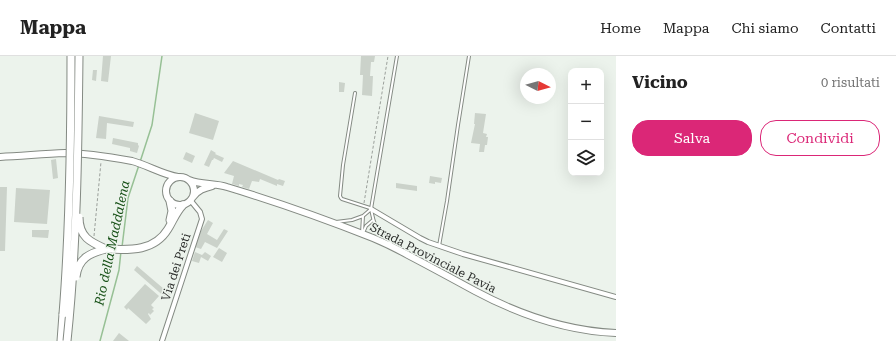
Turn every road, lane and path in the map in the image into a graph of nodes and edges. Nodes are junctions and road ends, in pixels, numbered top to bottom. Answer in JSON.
{"nodes":[{"id":1,"x":71,"y":56,"type":"edge"},
{"id":2,"x":79,"y":56,"type":"edge"},
{"id":3,"x":388,"y":56,"type":"edge"},
{"id":4,"x":397,"y":56,"type":"edge"},
{"id":5,"x":469,"y":56,"type":"edge"},
{"id":6,"x":356,"y":92,"type":"dead end"},
{"id":7,"x":0,"y":156,"type":"edge"},
{"id":8,"x":143,"y":165,"type":"junction"},
{"id":9,"x":178,"y":177,"type":"junction"},
{"id":10,"x":77,"y":180,"type":"junction"},
{"id":11,"x":189,"y":180,"type":"junction"},
{"id":12,"x":220,"y":185,"type":"junction"},
{"id":13,"x":166,"y":189,"type":"junction"},
{"id":14,"x":192,"y":199,"type":"junction"},
{"id":15,"x":170,"y":201,"type":"junction"},
{"id":16,"x":183,"y":205,"type":"junction"},
{"id":17,"x":364,"y":206,"type":"junction"},
{"id":18,"x":371,"y":209,"type":"junction"},
{"id":19,"x":363,"y":216,"type":"junction"},
{"id":20,"x":373,"y":220,"type":"junction"},
{"id":21,"x":332,"y":222,"type":"junction"},
{"id":22,"x":167,"y":230,"type":"junction"},
{"id":23,"x":362,"y":234,"type":"junction"},
{"id":24,"x":439,"y":246,"type":"junction"},
{"id":25,"x":392,"y":247,"type":"junction"},
{"id":26,"x":106,"y":249,"type":"junction"},
{"id":27,"x":616,"y":297,"type":"edge"},
{"id":28,"x":70,"y":315,"type":"junction"},
{"id":29,"x":616,"y":333,"type":"edge"},
{"id":30,"x":61,"y":341,"type":"edge"},
{"id":31,"x":67,"y":341,"type":"edge"},
{"id":32,"x":162,"y":341,"type":"edge"}],
"edges":[{"from":1,"to":30,"type":"highway","bridge":true},
{"from":2,"to":10,"type":"highway","bridge":true},
{"from":3,"to":17,"type":"path"},
{"from":4,"to":18,"type":"lane"},
{"from":5,"to":24,"type":"lane"},
{"from":6,"to":17,"type":"lane"},
{"from":7,"to":8,"type":"main road","name":"Strada Provinciale Pavia"},
{"from":8,"to":9,"type":"main road","name":"Strada Provinciale Pavia"},
{"from":8,"to":13,"type":"main road","name":"Strada Provinciale Pavia"},
{"from":9,"to":11,"type":"main road","name":"Strada Provinciale Pavia"},
{"from":9,"to":13,"type":"main road"},
{"from":10,"to":26,"type":"highway","bridge":true},
{"from":10,"to":28,"type":"highway","bridge":true},
{"from":11,"to":12,"type":"main road","name":"Strada Provinciale Pavia"},
{"from":11,"to":14,"type":"main road"},
{"from":12,"to":14,"type":"main road"},
{"from":12,"to":21,"type":"main road","name":"Strada Provinciale Pavia"},
{"from":13,"to":15,"type":"main road","name":"Strada Provinciale Pavia"},
{"from":14,"to":16,"type":"main road"},
{"from":14,"to":32,"type":"street","name":"Via dei Preti"},
{"from":15,"to":16,"type":"main road"},
{"from":15,"to":22,"type":"highway"},
{"from":16,"to":22,"type":"highway"},
{"from":17,"to":18,"type":"lane"},
{"from":18,"to":19,"type":"lane"},
{"from":18,"to":20,"type":"lane"},
{"from":18,"to":24,"type":"street"},
{"from":19,"to":21,"type":"lane"},
{"from":19,"to":23,"type":"lane"},
{"from":20,"to":23,"type":"lane"},
{"from":20,"to":25,"type":"lane"},
{"from":21,"to":23,"type":"main road","name":"Strada Provinciale Pavia"},
{"from":22,"to":26,"type":"highway"},
{"from":23,"to":25,"type":"main road","name":"Strada Provinciale Pavia"},
{"from":24,"to":27,"type":"street"},
{"from":25,"to":29,"type":"main road","name":"Strada Provinciale Pavia"},
{"from":26,"to":28,"type":"highway","bridge":true},
{"from":28,"to":31,"type":"highway","bridge":true}]}
